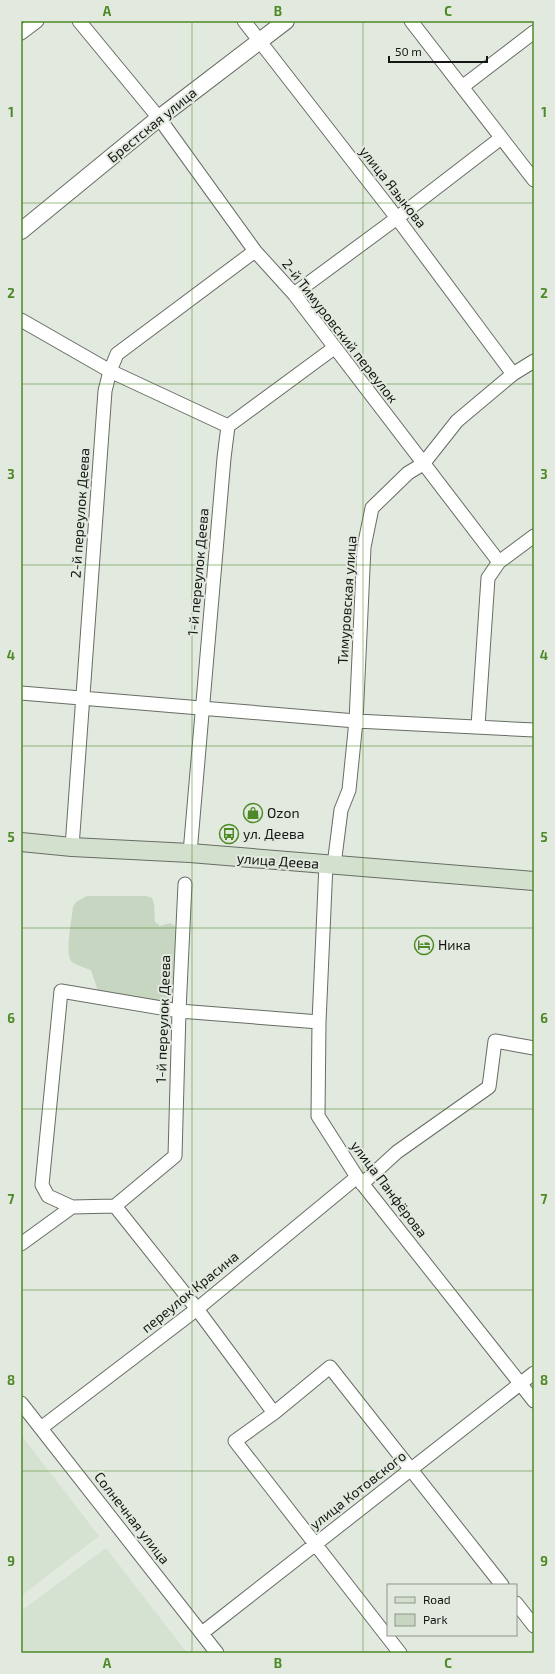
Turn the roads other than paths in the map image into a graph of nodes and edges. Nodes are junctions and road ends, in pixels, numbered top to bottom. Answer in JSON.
{"nodes":[{"id":1,"x":37,"y":21,"type":"edge"},
{"id":2,"x":79,"y":21,"type":"edge"},
{"id":3,"x":244,"y":21,"type":"edge"},
{"id":4,"x":286,"y":21,"type":"edge"},
{"id":5,"x":411,"y":21,"type":"edge"},
{"id":6,"x":534,"y":32,"type":"edge"},
{"id":7,"x":21,"y":33,"type":"edge"},
{"id":8,"x":260,"y":41,"type":"junction"},
{"id":9,"x":462,"y":87,"type":"junction"},
{"id":10,"x":159,"y":118,"type":"junction"},
{"id":11,"x":500,"y":138,"type":"junction"},
{"id":12,"x":534,"y":180,"type":"edge"},
{"id":13,"x":397,"y":218,"type":"junction"},
{"id":14,"x":21,"y":231,"type":"edge"},
{"id":15,"x":255,"y":251,"type":"junction"},
{"id":16,"x":294,"y":294,"type":"junction"},
{"id":17,"x":21,"y":320,"type":"edge"},
{"id":18,"x":334,"y":348,"type":"junction"},
{"id":19,"x":534,"y":361,"type":"edge"},
{"id":20,"x":110,"y":370,"type":"junction"},
{"id":21,"x":513,"y":374,"type":"junction"},
{"id":22,"x":228,"y":426,"type":"junction"},
{"id":23,"x":423,"y":464,"type":"junction"},
{"id":24,"x":534,"y":536,"type":"edge"},
{"id":25,"x":499,"y":562,"type":"junction"},
{"id":26,"x":21,"y":693,"type":"edge"},
{"id":27,"x":82,"y":698,"type":"junction"},
{"id":28,"x":202,"y":707,"type":"junction"},
{"id":29,"x":356,"y":721,"type":"junction"},
{"id":30,"x":478,"y":726,"type":"junction"},
{"id":31,"x":534,"y":730,"type":"edge"},
{"id":32,"x":21,"y":842,"type":"edge"},
{"id":33,"x":72,"y":847,"type":"junction"},
{"id":34,"x":190,"y":853,"type":"junction"},
{"id":35,"x":330,"y":865,"type":"junction"},
{"id":36,"x":534,"y":881,"type":"edge"},
{"id":37,"x":185,"y":884,"type":"dead end"},
{"id":38,"x":179,"y":1011,"type":"junction"},
{"id":39,"x":318,"y":1022,"type":"junction"},
{"id":40,"x":534,"y":1048,"type":"edge"},
{"id":41,"x":359,"y":1181,"type":"junction"},
{"id":42,"x":116,"y":1206,"type":"junction"},
{"id":43,"x":72,"y":1207,"type":"junction"},
{"id":44,"x":21,"y":1244,"type":"edge"},
{"id":45,"x":197,"y":1309,"type":"junction"},
{"id":46,"x":534,"y":1373,"type":"edge"},
{"id":47,"x":520,"y":1384,"type":"junction"},
{"id":48,"x":534,"y":1401,"type":"edge"},
{"id":49,"x":21,"y":1403,"type":"edge"},
{"id":50,"x":274,"y":1413,"type":"junction"},
{"id":51,"x":41,"y":1428,"type":"junction"},
{"id":52,"x":412,"y":1469,"type":"junction"},
{"id":53,"x":316,"y":1544,"type":"junction"},
{"id":54,"x":501,"y":1584,"type":"edge"},
{"id":55,"x":517,"y":1604,"type":"edge"},
{"id":56,"x":534,"y":1626,"type":"edge"},
{"id":57,"x":202,"y":1633,"type":"junction"},
{"id":58,"x":217,"y":1653,"type":"edge"},
{"id":59,"x":400,"y":1653,"type":"edge"}],
"edges":[{"from":1,"to":7,"type":"street"},
{"from":2,"to":10,"type":"street","name":"2-й Тимуровский переулок"},
{"from":3,"to":8,"type":"street","name":"улица Языкова"},
{"from":4,"to":8,"type":"street","name":"Брестская улица"},
{"from":5,"to":9,"type":"street"},
{"from":6,"to":9,"type":"street"},
{"from":8,"to":10,"type":"street","name":"Брестская улица"},
{"from":8,"to":13,"type":"street","name":"улица Языкова"},
{"from":9,"to":11,"type":"street"},
{"from":10,"to":14,"type":"street","name":"Брестская улица"},
{"from":10,"to":15,"type":"street","name":"2-й Тимуровский переулок"},
{"from":11,"to":12,"type":"street"},
{"from":11,"to":13,"type":"street"},
{"from":13,"to":16,"type":"street"},
{"from":13,"to":21,"type":"street","name":"улица Языкова"},
{"from":15,"to":16,"type":"street","name":"2-й Тимуровский переулок"},
{"from":15,"to":20,"type":"street","name":"2-й переулок Деева"},
{"from":16,"to":18,"type":"street","name":"2-й Тимуровский переулок"},
{"from":17,"to":20,"type":"street"},
{"from":18,"to":22,"type":"street"},
{"from":18,"to":23,"type":"street","name":"2-й Тимуровский переулок"},
{"from":19,"to":21,"type":"street","name":"Тимуровская улица"},
{"from":20,"to":22,"type":"street"},
{"from":20,"to":27,"type":"street","name":"2-й переулок Деева"},
{"from":21,"to":23,"type":"street","name":"Тимуровская улица"},
{"from":22,"to":28,"type":"street","name":"1-й переулок Деева"},
{"from":23,"to":25,"type":"street","name":"2-й Тимуровский переулок"},
{"from":23,"to":29,"type":"street","name":"Тимуровская улица"},
{"from":24,"to":25,"type":"street"},
{"from":25,"to":30,"type":"street"},
{"from":26,"to":27,"type":"street"},
{"from":27,"to":28,"type":"street"},
{"from":27,"to":33,"type":"street","name":"2-й переулок Деева"},
{"from":28,"to":29,"type":"street"},
{"from":28,"to":34,"type":"street","name":"1-й переулок Деева"},
{"from":29,"to":30,"type":"street"},
{"from":29,"to":35,"type":"street","name":"Тимуровская улица"},
{"from":30,"to":31,"type":"street"},
{"from":32,"to":33,"type":"main road","name":"улица Деева"},
{"from":33,"to":34,"type":"main road","name":"улица Деева"},
{"from":34,"to":35,"type":"main road","name":"улица Деева"},
{"from":35,"to":36,"type":"main road","name":"улица Деева"},
{"from":35,"to":39,"type":"street","name":"улица Панфёрова"},
{"from":37,"to":38,"type":"street","name":"1-й переулок Деева"},
{"from":38,"to":39,"type":"street"},
{"from":38,"to":42,"type":"street","name":"1-й переулок Деева"},
{"from":38,"to":43,"type":"street"},
{"from":39,"to":41,"type":"street","name":"улица Панфёрова"},
{"from":40,"to":41,"type":"street","name":"переулок Красина"},
{"from":41,"to":45,"type":"street","name":"переулок Красина"},
{"from":41,"to":47,"type":"street","name":"улица Панфёрова"},
{"from":42,"to":43,"type":"street"},
{"from":42,"to":45,"type":"street"},
{"from":43,"to":44,"type":"street"},
{"from":45,"to":50,"type":"street"},
{"from":45,"to":51,"type":"street","name":"переулок Красина"},
{"from":46,"to":47,"type":"street","name":"улица Котовского"},
{"from":47,"to":48,"type":"street","name":"улица Панфёрова"},
{"from":47,"to":52,"type":"street","name":"улица Котовского"},
{"from":49,"to":51,"type":"street","name":"Солнечная улица"},
{"from":50,"to":52,"type":"street"},
{"from":50,"to":53,"type":"street"},
{"from":51,"to":57,"type":"street","name":"Солнечная улица"},
{"from":52,"to":53,"type":"street","name":"улица Котовского"},
{"from":52,"to":54,"type":"street"},
{"from":53,"to":57,"type":"street","name":"улица Котовского"},
{"from":53,"to":59,"type":"street"},
{"from":55,"to":56,"type":"street"},
{"from":57,"to":58,"type":"street","name":"Солнечная улица"}]}
